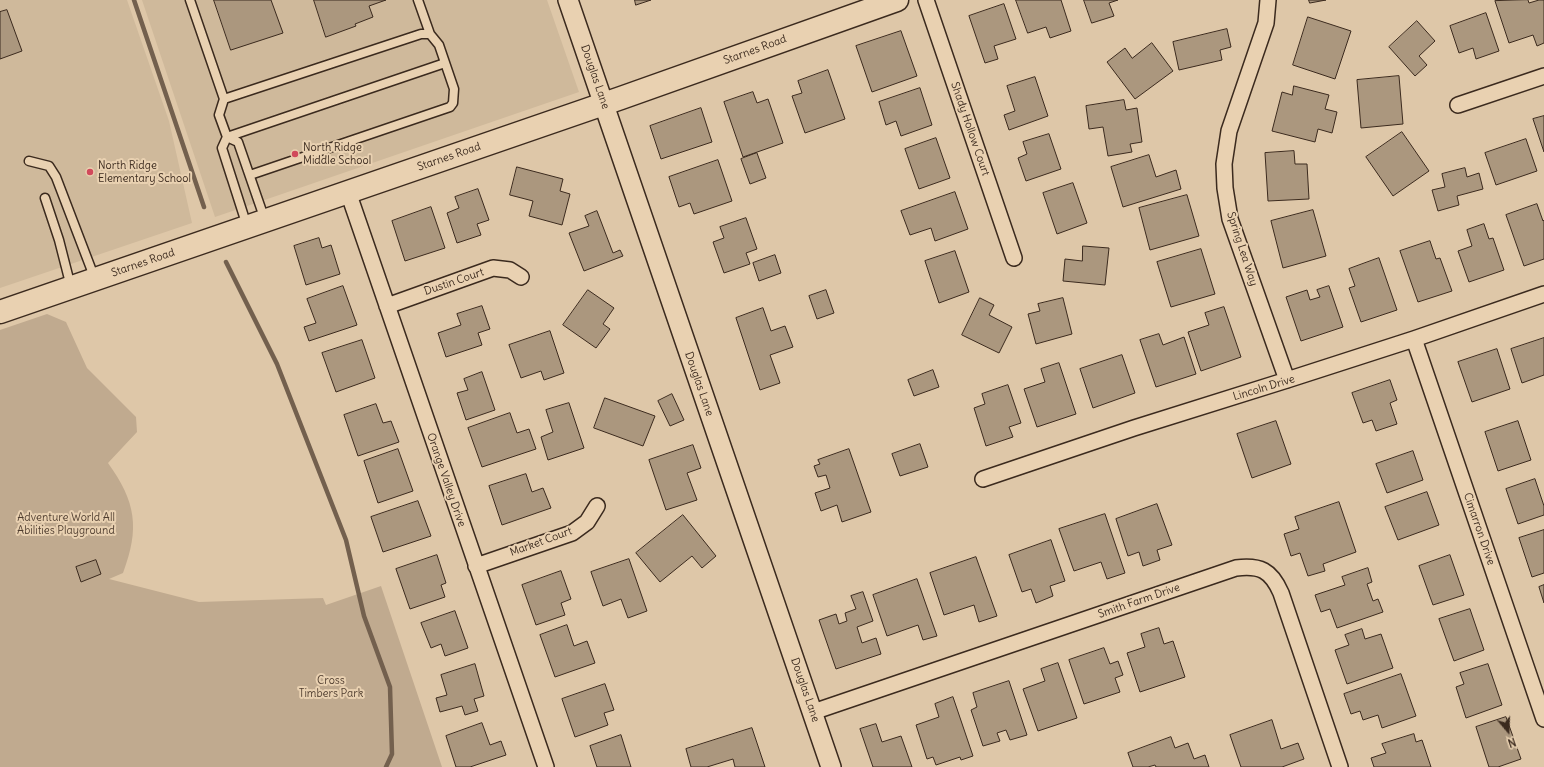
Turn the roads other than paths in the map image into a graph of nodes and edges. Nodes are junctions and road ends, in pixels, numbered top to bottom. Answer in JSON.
{"nodes":[{"id":1,"x":190,"y":0,"type":"edge"},
{"id":2,"x":418,"y":0,"type":"edge"},
{"id":3,"x":568,"y":0,"type":"edge"},
{"id":4,"x":897,"y":0,"type":"edge"},
{"id":5,"x":926,"y":0,"type":"edge"},
{"id":6,"x":1268,"y":0,"type":"edge"},
{"id":7,"x":430,"y":34,"type":"junction"},
{"id":8,"x":445,"y":63,"type":"junction"},
{"id":9,"x":1544,"y":76,"type":"edge"},
{"id":10,"x":224,"y":99,"type":"junction"},
{"id":11,"x":604,"y":104,"type":"junction"},
{"id":12,"x":1458,"y":105,"type":"dead end"},
{"id":13,"x":227,"y":137,"type":"junction"},
{"id":14,"x":29,"y":161,"type":"dead end"},
{"id":15,"x":250,"y":175,"type":"junction"},
{"id":16,"x":348,"y":192,"type":"junction"},
{"id":17,"x":45,"y":198,"type":"dead end"},
{"id":18,"x":256,"y":223,"type":"junction"},
{"id":19,"x":1014,"y":258,"type":"dead end"},
{"id":20,"x":521,"y":277,"type":"dead end"},
{"id":21,"x":96,"y":280,"type":"junction"},
{"id":22,"x":71,"y":288,"type":"junction"},
{"id":23,"x":1544,"y":294,"type":"edge"},
{"id":24,"x":387,"y":306,"type":"junction"},
{"id":25,"x":0,"y":312,"type":"edge"},
{"id":26,"x":1414,"y":339,"type":"junction"},
{"id":27,"x":1287,"y":380,"type":"junction"},
{"id":28,"x":984,"y":479,"type":"dead end"},
{"id":29,"x":597,"y":506,"type":"dead end"},
{"id":30,"x":476,"y":566,"type":"junction"},
{"id":31,"x":813,"y":712,"type":"junction"},
{"id":32,"x":1544,"y":719,"type":"edge"},
{"id":33,"x":546,"y":767,"type":"edge"},
{"id":34,"x":831,"y":767,"type":"edge"},
{"id":35,"x":1340,"y":767,"type":"edge"}],
"edges":[{"from":1,"to":10,"type":"lane"},
{"from":2,"to":7,"type":"lane"},
{"from":3,"to":11,"type":"street","name":"Douglas Lane"},
{"from":4,"to":11,"type":"main road","name":"Starnes Road"},
{"from":5,"to":19,"type":"street","name":"Shady Hollow Court"},
{"from":6,"to":27,"type":"street","name":"Spring Lea Way"},
{"from":7,"to":8,"type":"lane"},
{"from":7,"to":10,"type":"lane"},
{"from":8,"to":13,"type":"lane"},
{"from":8,"to":15,"type":"lane"},
{"from":9,"to":12,"type":"street"},
{"from":10,"to":13,"type":"lane"},
{"from":11,"to":16,"type":"main road","name":"Starnes Road"},
{"from":11,"to":31,"type":"street","name":"Douglas Lane"},
{"from":13,"to":15,"type":"lane"},
{"from":13,"to":18,"type":"lane"},
{"from":14,"to":21,"type":"lane"},
{"from":15,"to":18,"type":"lane"},
{"from":16,"to":18,"type":"main road","name":"Starnes Road"},
{"from":16,"to":24,"type":"street","name":"Orange Valley Drive"},
{"from":17,"to":22,"type":"lane"},
{"from":18,"to":21,"type":"main road","name":"Starnes Road"},
{"from":20,"to":24,"type":"street","name":"Dustin Court"},
{"from":21,"to":22,"type":"main road","name":"Starnes Road"},
{"from":22,"to":25,"type":"main road","name":"Starnes Road"},
{"from":23,"to":26,"type":"street","name":"Lincoln Drive"},
{"from":24,"to":30,"type":"street","name":"Orange Valley Drive"},
{"from":26,"to":27,"type":"street","name":"Lincoln Drive"},
{"from":26,"to":32,"type":"street","name":"Cimarron Drive"},
{"from":27,"to":28,"type":"street","name":"Lincoln Drive"},
{"from":29,"to":30,"type":"street","name":"Market Court"},
{"from":30,"to":33,"type":"street","name":"Orange Valley Drive"},
{"from":31,"to":34,"type":"street","name":"Douglas Lane"},
{"from":31,"to":35,"type":"street","name":"Smith Farm Drive"}]}
